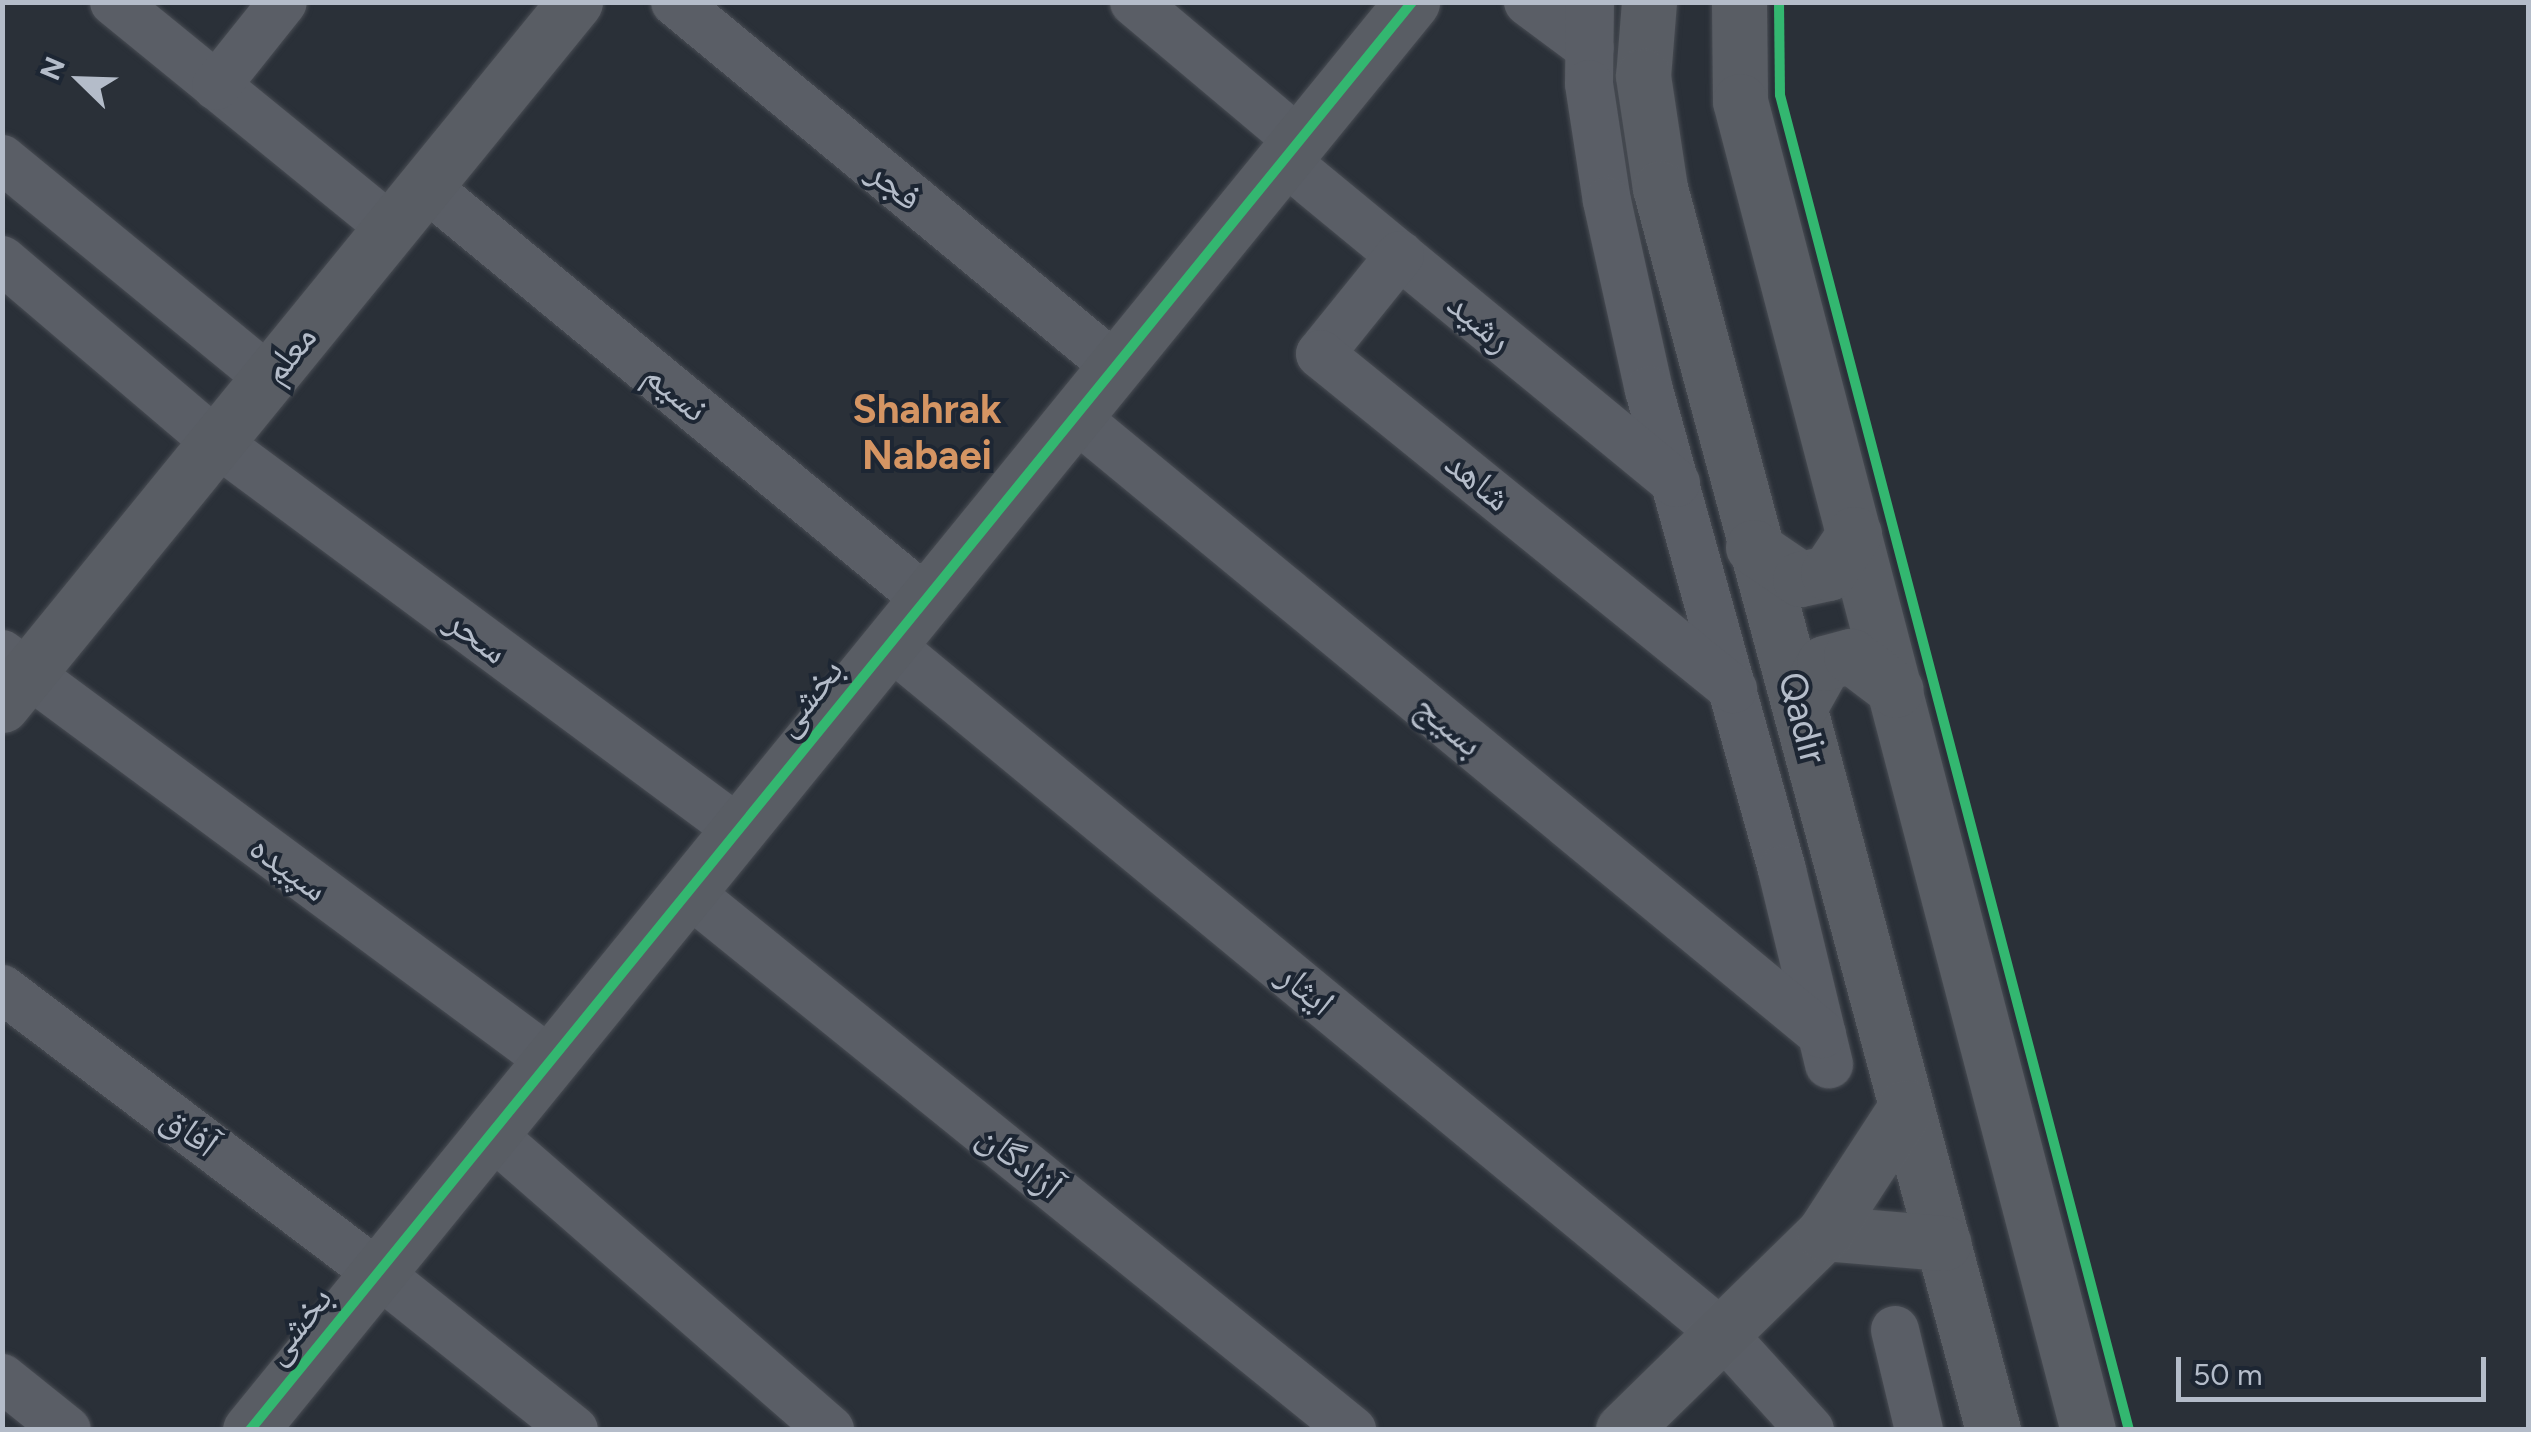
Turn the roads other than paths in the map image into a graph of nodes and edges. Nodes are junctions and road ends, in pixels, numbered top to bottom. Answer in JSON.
{"nodes":[{"id":1,"x":114,"y":2,"type":"edge"},
{"id":2,"x":283,"y":2,"type":"edge"},
{"id":3,"x":574,"y":2,"type":"edge"},
{"id":4,"x":675,"y":2,"type":"edge"},
{"id":5,"x":1134,"y":2,"type":"edge"},
{"id":6,"x":1412,"y":2,"type":"edge"},
{"id":7,"x":1528,"y":2,"type":"edge"},
{"id":8,"x":1648,"y":2,"type":"edge"},
{"id":9,"x":1739,"y":2,"type":"edge"},
{"id":10,"x":1590,"y":25,"type":"edge"},
{"id":11,"x":216,"y":86,"type":"junction"},
{"id":12,"x":1292,"y":151,"type":"junction"},
{"id":13,"x":4,"y":162,"type":"edge"},
{"id":14,"x":425,"y":186,"type":"junction"},
{"id":15,"x":391,"y":228,"type":"junction"},
{"id":16,"x":1400,"y":255,"type":"junction"},
{"id":17,"x":2,"y":260,"type":"edge"},
{"id":18,"x":1116,"y":367,"type":"junction"},
{"id":19,"x":268,"y":378,"type":"junction"},
{"id":20,"x":1075,"y":417,"type":"junction"},
{"id":21,"x":216,"y":442,"type":"junction"},
{"id":22,"x":1676,"y":484,"type":"junction"},
{"id":23,"x":1854,"y":534,"type":"junction"},
{"id":24,"x":1754,"y":548,"type":"junction"},
{"id":25,"x":926,"y":599,"type":"junction"},
{"id":26,"x":890,"y":645,"type":"junction"},
{"id":27,"x":11,"y":678,"type":"edge"},
{"id":28,"x":1733,"y":688,"type":"junction"},
{"id":29,"x":1896,"y":690,"type":"junction"},
{"id":30,"x":1800,"y":706,"type":"junction"},
{"id":31,"x":739,"y":830,"type":"junction"},
{"id":32,"x":688,"y":892,"type":"junction"},
{"id":33,"x":2,"y":989,"type":"edge"},
{"id":34,"x":551,"y":1061,"type":"junction"},
{"id":35,"x":1906,"y":1107,"type":"junction"},
{"id":36,"x":491,"y":1134,"type":"junction"},
{"id":37,"x":1824,"y":1232,"type":"junction"},
{"id":38,"x":1944,"y":1243,"type":"junction"},
{"id":39,"x":378,"y":1273,"type":"junction"},
{"id":40,"x":1895,"y":1330,"type":"dead end"},
{"id":41,"x":1722,"y":1333,"type":"junction"},
{"id":42,"x":2,"y":1378,"type":"edge"},
{"id":43,"x":67,"y":1430,"type":"edge"},
{"id":44,"x":250,"y":1430,"type":"edge"},
{"id":45,"x":574,"y":1430,"type":"edge"},
{"id":46,"x":830,"y":1430,"type":"edge"},
{"id":47,"x":1352,"y":1430,"type":"edge"},
{"id":48,"x":1623,"y":1430,"type":"edge"},
{"id":49,"x":1810,"y":1430,"type":"edge"},
{"id":50,"x":1920,"y":1430,"type":"edge"},
{"id":51,"x":1993,"y":1430,"type":"edge"},
{"id":52,"x":2088,"y":1430,"type":"edge"}],
"edges":[{"from":1,"to":11,"type":"street"},
{"from":2,"to":11,"type":"street"},
{"from":3,"to":14,"type":"street","name":"معلم"},
{"from":4,"to":18,"type":"street","name":"فجر"},
{"from":5,"to":12,"type":"street","name":"رشید"},
{"from":6,"to":12,"type":"street","name":"بخشی"},
{"from":7,"to":10,"type":"street"},
{"from":8,"to":24,"type":"street","name":"Qadir"},
{"from":9,"to":23,"type":"street"},
{"from":10,"to":22,"type":"street"},
{"from":11,"to":15,"type":"street"},
{"from":12,"to":16,"type":"street","name":"رشید"},
{"from":12,"to":18,"type":"street","name":"بخشی"},
{"from":13,"to":19,"type":"street"},
{"from":14,"to":15,"type":"street","name":"معلم"},
{"from":14,"to":25,"type":"street","name":"نسیم"},
{"from":15,"to":19,"type":"street","name":"معلم"},
{"from":16,"to":22,"type":"street","name":"رشید"},
{"from":16,"to":28,"type":"street","name":"شاهد"},
{"from":17,"to":21,"type":"street","name":"سحر"},
{"from":18,"to":20,"type":"street","name":"بخشی"},
{"from":19,"to":21,"type":"street","name":"معلم"},
{"from":20,"to":25,"type":"street","name":"بخشی"},
{"from":20,"to":28,"type":"street","name":"بسیج"},
{"from":21,"to":27,"type":"street","name":"معلم"},
{"from":21,"to":31,"type":"street","name":"سحر"},
{"from":22,"to":28,"type":"street"},
{"from":23,"to":24,"type":"street"},
{"from":23,"to":29,"type":"street"},
{"from":24,"to":30,"type":"street","name":"Qadir"},
{"from":25,"to":26,"type":"street","name":"بخشی"},
{"from":26,"to":31,"type":"street","name":"بخشی"},
{"from":26,"to":41,"type":"street","name":"ایثار"},
{"from":27,"to":34,"type":"street","name":"سپیده"},
{"from":29,"to":30,"type":"street"},
{"from":29,"to":52,"type":"street"},
{"from":30,"to":35,"type":"street","name":"Qadir"},
{"from":31,"to":32,"type":"street","name":"بخشی"},
{"from":32,"to":34,"type":"street","name":"بخشی"},
{"from":32,"to":47,"type":"street","name":"آزادگان"},
{"from":33,"to":39,"type":"street","name":"آفاق"},
{"from":34,"to":36,"type":"street","name":"بخشی"},
{"from":35,"to":37,"type":"street"},
{"from":35,"to":38,"type":"street","name":"Qadir"},
{"from":36,"to":39,"type":"street","name":"بخشی"},
{"from":36,"to":46,"type":"street"},
{"from":37,"to":38,"type":"street"},
{"from":37,"to":41,"type":"street"},
{"from":38,"to":51,"type":"street","name":"Qadir"},
{"from":39,"to":44,"type":"street","name":"بخشی"},
{"from":39,"to":45,"type":"street","name":"آفاق"},
{"from":40,"to":50,"type":"street"},
{"from":41,"to":48,"type":"street"},
{"from":41,"to":49,"type":"street","name":"ایثار"},
{"from":42,"to":43,"type":"street"}]}
